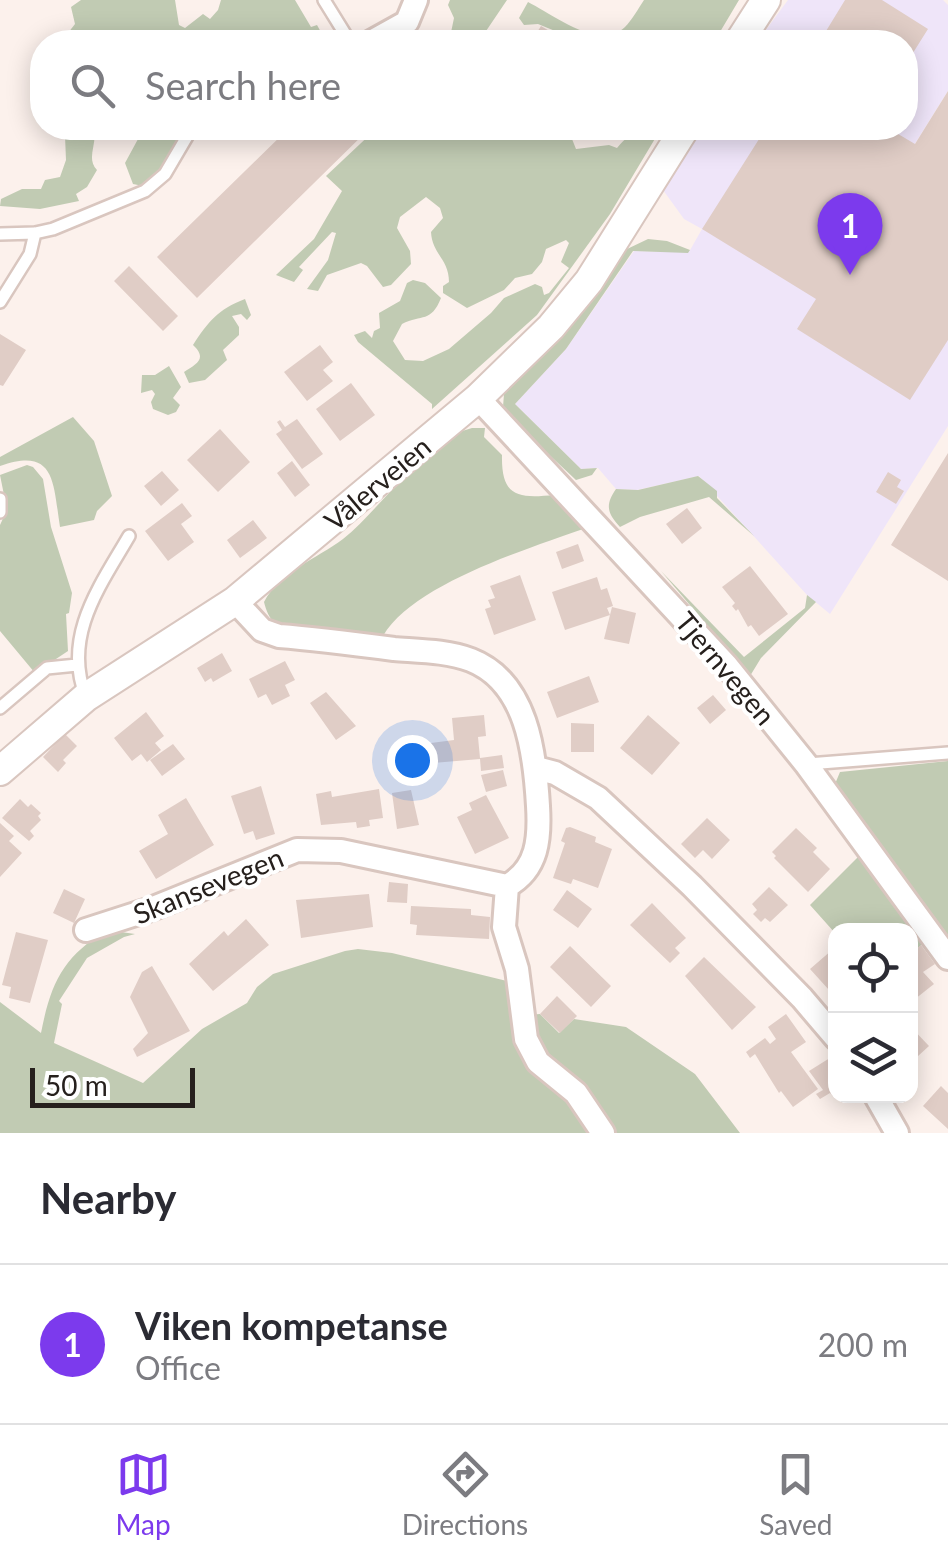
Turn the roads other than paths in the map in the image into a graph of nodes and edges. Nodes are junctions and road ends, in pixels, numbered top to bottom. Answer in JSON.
{"nodes":[{"id":1,"x":324,"y":0,"type":"edge"},
{"id":2,"x":416,"y":0,"type":"edge"},
{"id":3,"x":766,"y":0,"type":"edge"},
{"id":4,"x":343,"y":30,"type":"edge"},
{"id":5,"x":392,"y":30,"type":"edge"},
{"id":6,"x":747,"y":30,"type":"edge"},
{"id":7,"x":184,"y":140,"type":"edge"},
{"id":8,"x":672,"y":140,"type":"edge"},
{"id":9,"x":34,"y":233,"type":"junction"},
{"id":10,"x":0,"y":234,"type":"edge"},
{"id":11,"x":0,"y":302,"type":"edge"},
{"id":12,"x":478,"y":398,"type":"junction"},
{"id":13,"x":0,"y":499,"type":"edge"},
{"id":14,"x":0,"y":512,"type":"edge"},
{"id":15,"x":130,"y":536,"type":"dead end"},
{"id":16,"x":236,"y":601,"type":"junction"},
{"id":17,"x":77,"y":665,"type":"junction"},
{"id":18,"x":86,"y":696,"type":"junction"},
{"id":19,"x":0,"y":708,"type":"edge"},
{"id":20,"x":948,"y":752,"type":"edge"},
{"id":21,"x":806,"y":764,"type":"junction"},
{"id":22,"x":536,"y":768,"type":"junction"},
{"id":23,"x":0,"y":771,"type":"edge"},
{"id":24,"x":507,"y":886,"type":"junction"},
{"id":25,"x":86,"y":930,"type":"dead end"},
{"id":26,"x":948,"y":958,"type":"edge"},
{"id":27,"x":828,"y":1029,"type":"edge"},
{"id":28,"x":880,"y":1103,"type":"edge"},
{"id":29,"x":603,"y":1133,"type":"edge"},
{"id":30,"x":897,"y":1133,"type":"edge"}],
"edges":[{"from":1,"to":4,"type":"lane"},
{"from":2,"to":5,"type":"street"},
{"from":3,"to":6,"type":"street"},
{"from":7,"to":9,"type":"lane"},
{"from":8,"to":12,"type":"street","name":"Vålerveien"},
{"from":9,"to":10,"type":"lane"},
{"from":9,"to":11,"type":"lane"},
{"from":12,"to":16,"type":"street","name":"Vålerveien"},
{"from":12,"to":21,"type":"street","name":"Tjernvegen"},
{"from":13,"to":14,"type":"lane"},
{"from":15,"to":17,"type":"lane"},
{"from":16,"to":18,"type":"street","name":"Vålerveien"},
{"from":16,"to":22,"type":"street"},
{"from":17,"to":18,"type":"lane"},
{"from":17,"to":19,"type":"lane"},
{"from":18,"to":23,"type":"street","name":"Vålerveien"},
{"from":20,"to":21,"type":"lane"},
{"from":21,"to":26,"type":"street","name":"Tjernvegen"},
{"from":22,"to":24,"type":"street"},
{"from":22,"to":27,"type":"street"},
{"from":24,"to":25,"type":"street","name":"Skansevegen"},
{"from":24,"to":29,"type":"street"},
{"from":28,"to":30,"type":"street"}]}
